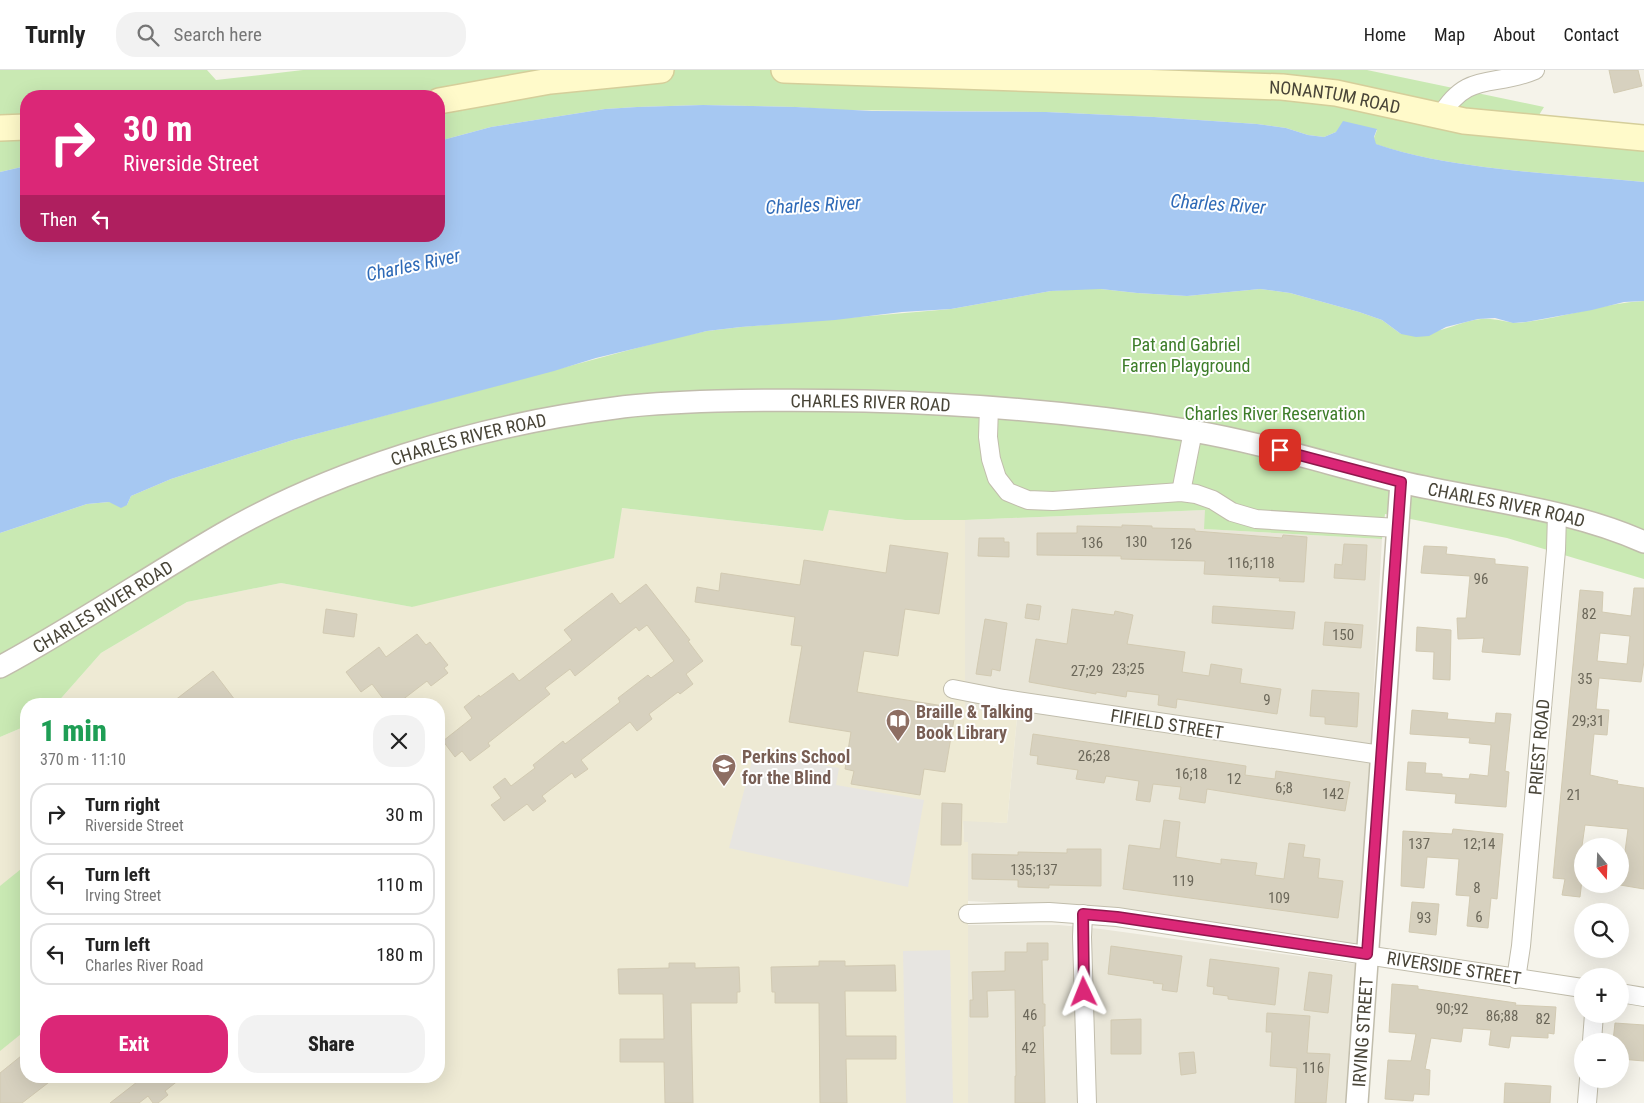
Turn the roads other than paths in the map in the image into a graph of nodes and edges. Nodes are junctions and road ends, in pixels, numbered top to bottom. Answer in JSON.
{"nodes":[{"id":1,"x":661,"y":70,"type":"edge"},
{"id":2,"x":784,"y":70,"type":"edge"},
{"id":3,"x":1534,"y":70,"type":"edge"},
{"id":4,"x":445,"y":100,"type":"edge"},
{"id":5,"x":1440,"y":116,"type":"junction"},
{"id":6,"x":20,"y":127,"type":"edge"},
{"id":7,"x":0,"y":128,"type":"edge"},
{"id":8,"x":1644,"y":138,"type":"edge"},
{"id":9,"x":989,"y":407,"type":"junction"},
{"id":10,"x":1193,"y":431,"type":"junction"},
{"id":11,"x":1401,"y":482,"type":"junction"},
{"id":12,"x":1181,"y":492,"type":"junction"},
{"id":13,"x":1557,"y":514,"type":"junction"},
{"id":14,"x":1397,"y":528,"type":"junction"},
{"id":15,"x":1644,"y":542,"type":"edge"},
{"id":16,"x":0,"y":666,"type":"edge"},
{"id":17,"x":953,"y":689,"type":"dead end"},
{"id":18,"x":1382,"y":755,"type":"junction"},
{"id":19,"x":968,"y":914,"type":"dead end"},
{"id":20,"x":1083,"y":914,"type":"junction"},
{"id":21,"x":1367,"y":954,"type":"junction"},
{"id":22,"x":1516,"y":979,"type":"junction"},
{"id":23,"x":1574,"y":987,"type":"edge"},
{"id":24,"x":1629,"y":995,"type":"edge"},
{"id":25,"x":1644,"y":997,"type":"edge"},
{"id":26,"x":1588,"y":1088,"type":"edge"},
{"id":27,"x":1087,"y":1103,"type":"edge"},
{"id":28,"x":1357,"y":1103,"type":"edge"},
{"id":29,"x":1587,"y":1103,"type":"edge"}],
"edges":[{"from":1,"to":4,"type":"main road"},
{"from":2,"to":5,"type":"main road","name":"NONANTUM ROAD"},
{"from":3,"to":5,"type":"street"},
{"from":5,"to":8,"type":"main road","name":"NONANTUM ROAD"},
{"from":6,"to":7,"type":"main road"},
{"from":9,"to":10,"type":"street","name":"CHARLES RIVER ROAD"},
{"from":9,"to":12,"type":"street"},
{"from":9,"to":16,"type":"street","name":"CHARLES RIVER ROAD"},
{"from":10,"to":11,"type":"street","name":"CHARLES RIVER ROAD"},
{"from":10,"to":12,"type":"street"},
{"from":11,"to":13,"type":"street","name":"CHARLES RIVER ROAD"},
{"from":11,"to":14,"type":"street","name":"IRVING STREET"},
{"from":12,"to":14,"type":"street"},
{"from":13,"to":15,"type":"street","name":"CHARLES RIVER ROAD"},
{"from":13,"to":22,"type":"street","name":"PRIEST ROAD"},
{"from":14,"to":18,"type":"street","name":"IRVING STREET"},
{"from":17,"to":18,"type":"street","name":"FIFIELD STREET"},
{"from":18,"to":21,"type":"street","name":"IRVING STREET"},
{"from":19,"to":20,"type":"street","name":"RIVERSIDE STREET"},
{"from":20,"to":21,"type":"street","name":"RIVERSIDE STREET"},
{"from":20,"to":27,"type":"street"},
{"from":21,"to":22,"type":"street","name":"RIVERSIDE STREET"},
{"from":21,"to":28,"type":"street","name":"IRVING STREET"},
{"from":22,"to":23,"type":"street","name":"RIVERSIDE STREET"},
{"from":24,"to":25,"type":"street"},
{"from":26,"to":29,"type":"street"}]}
